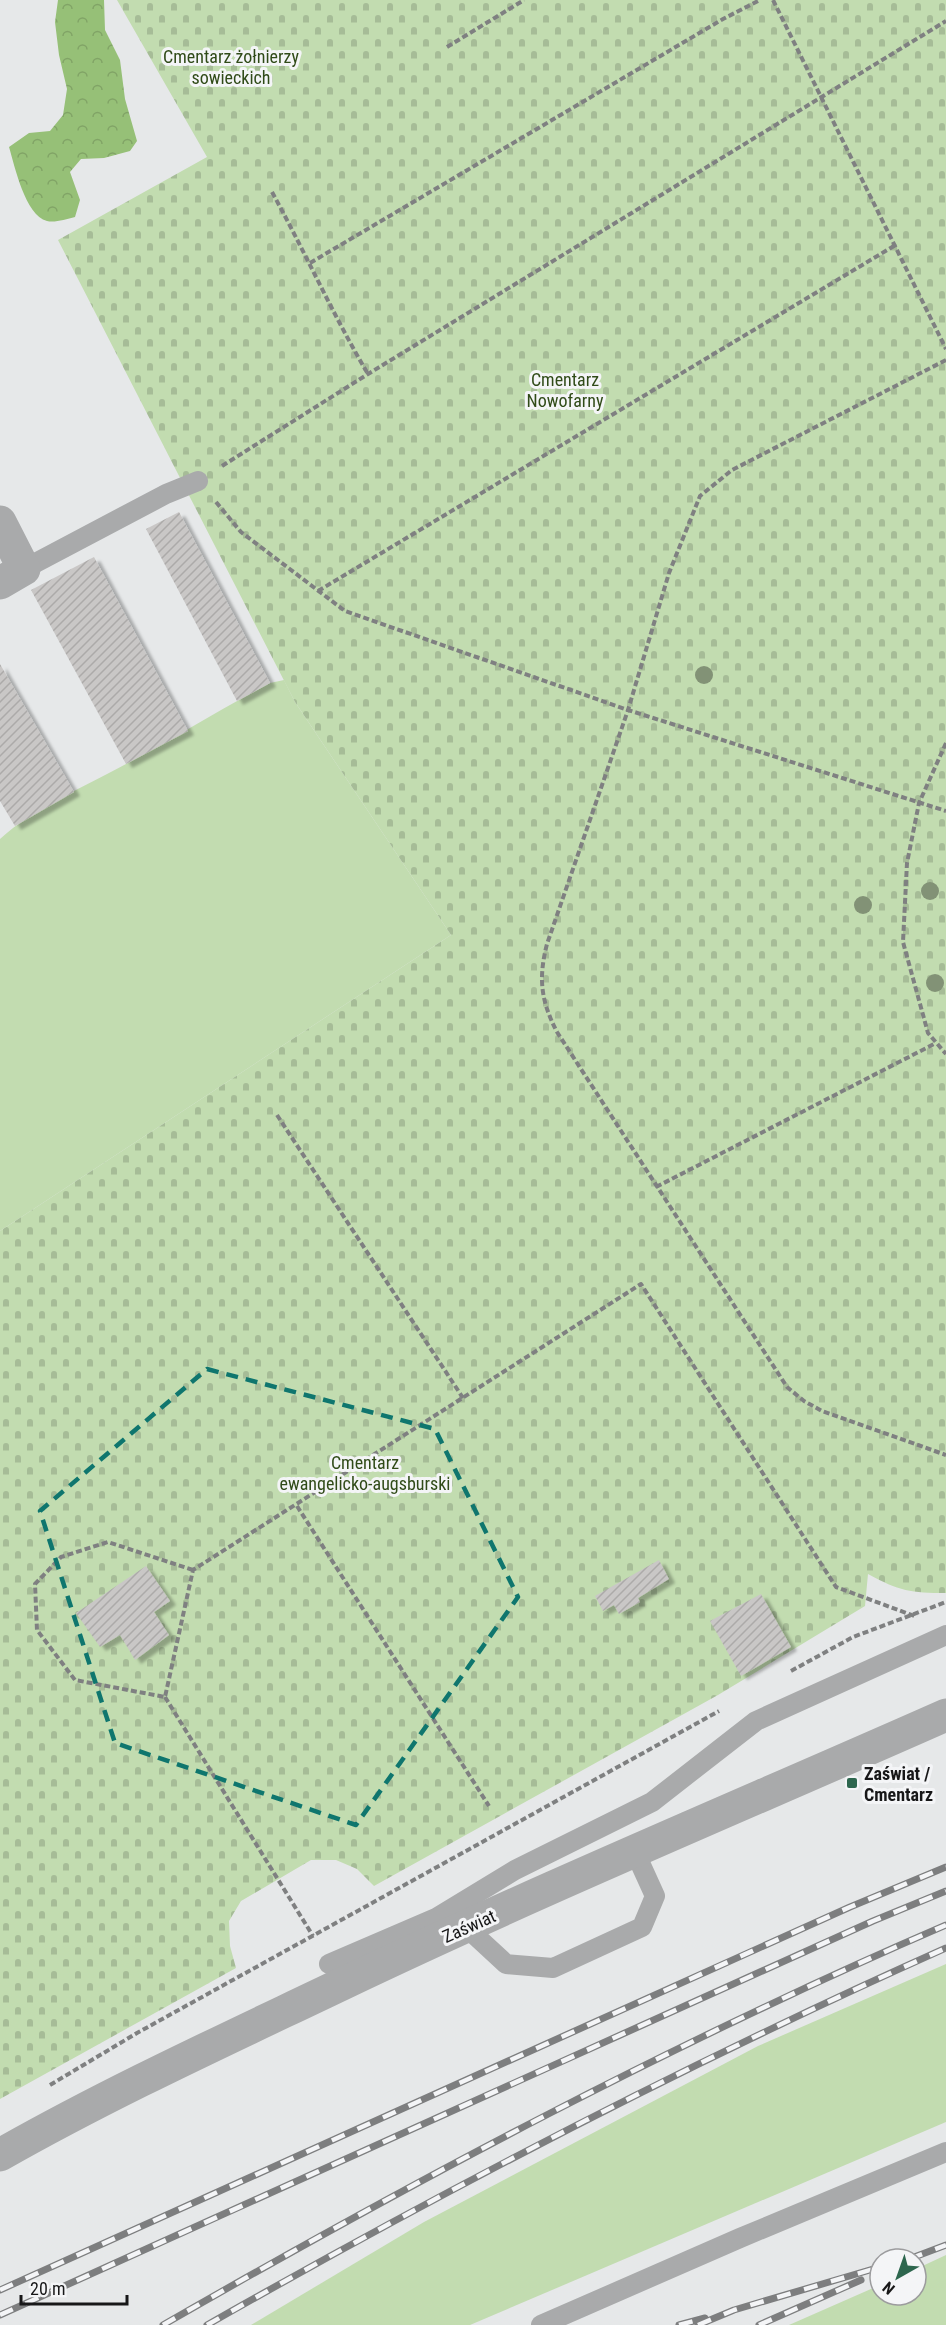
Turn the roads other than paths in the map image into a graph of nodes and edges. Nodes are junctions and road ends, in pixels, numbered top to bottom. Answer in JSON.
{"nodes":[{"id":1,"x":198,"y":481,"type":"road end"},
{"id":2,"x":0,"y":522,"type":"edge"},
{"id":3,"x":12,"y":576,"type":"edge"},
{"id":4,"x":946,"y":1635,"type":"edge"},
{"id":5,"x":946,"y":1715,"type":"edge"},
{"id":6,"x":635,"y":1852,"type":"junction"},
{"id":7,"x":466,"y":1927,"type":"junction"},
{"id":8,"x":329,"y":1965,"type":"road end"},
{"id":9,"x":946,"y":2152,"type":"edge"},
{"id":10,"x":0,"y":2155,"type":"edge"},
{"id":11,"x":541,"y":2325,"type":"edge"}],
"edges":[{"from":1,"to":3,"type":"lane"},
{"from":2,"to":3,"type":"street"},
{"from":4,"to":8,"type":"lane"},
{"from":5,"to":6,"type":"street","name":"Zaświat"},
{"from":6,"to":7,"type":"street","name":"Zaświat"},
{"from":6,"to":7,"type":"lane"},
{"from":7,"to":10,"type":"street","name":"Zaświat"},
{"from":9,"to":11,"type":"lane"}]}
